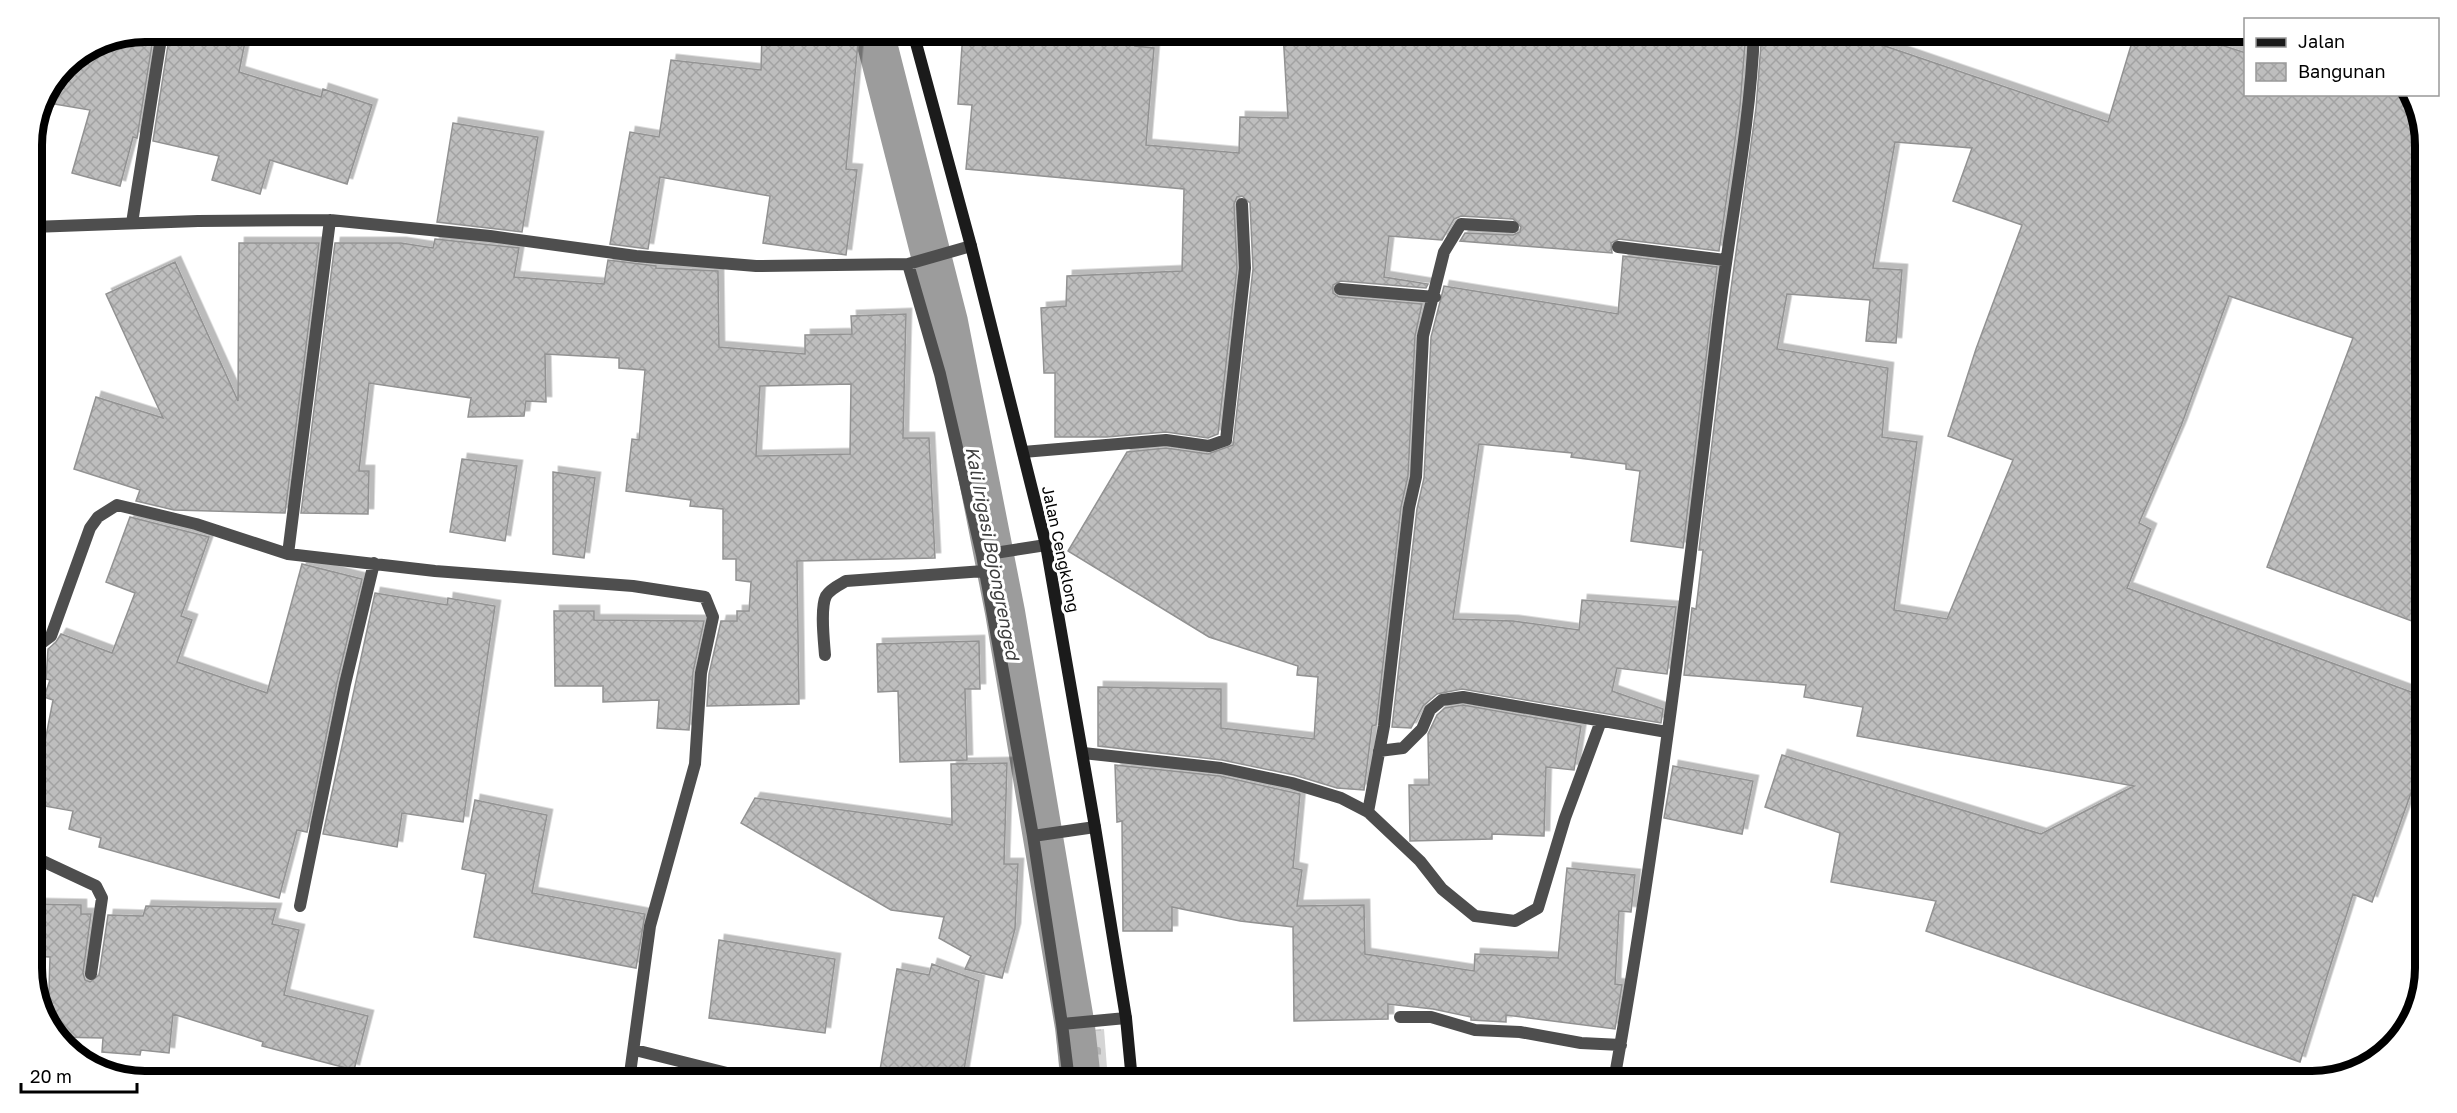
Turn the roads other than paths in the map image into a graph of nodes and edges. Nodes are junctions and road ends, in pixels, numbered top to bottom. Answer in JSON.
{"nodes":[{"id":1,"x":160,"y":42,"type":"edge"},
{"id":2,"x":916,"y":42,"type":"edge"},
{"id":3,"x":1754,"y":42,"type":"edge"},
{"id":4,"x":1242,"y":204,"type":"dead end"},
{"id":5,"x":330,"y":220,"type":"junction"},
{"id":6,"x":132,"y":223,"type":"junction"},
{"id":7,"x":42,"y":227,"type":"edge"},
{"id":8,"x":1513,"y":227,"type":"dead end"},
{"id":9,"x":971,"y":246,"type":"junction"},
{"id":10,"x":1618,"y":247,"type":"dead end"},
{"id":11,"x":1725,"y":260,"type":"junction"},
{"id":12,"x":908,"y":264,"type":"junction"},
{"id":13,"x":1340,"y":289,"type":"dead end"},
{"id":14,"x":1435,"y":297,"type":"junction"},
{"id":15,"x":1023,"y":452,"type":"junction"},
{"id":16,"x":1042,"y":546,"type":"junction"},
{"id":17,"x":288,"y":554,"type":"junction"},
{"id":18,"x":984,"y":555,"type":"junction"},
{"id":19,"x":374,"y":563,"type":"junction"},
{"id":20,"x":984,"y":571,"type":"junction"},
{"id":21,"x":42,"y":641,"type":"edge"},
{"id":22,"x":825,"y":655,"type":"dead end"},
{"id":23,"x":1601,"y":721,"type":"junction"},
{"id":24,"x":1667,"y":732,"type":"junction"},
{"id":25,"x":1379,"y":752,"type":"junction"},
{"id":26,"x":1083,"y":753,"type":"junction"},
{"id":27,"x":1368,"y":812,"type":"junction"},
{"id":28,"x":1095,"y":827,"type":"junction"},
{"id":29,"x":1036,"y":835,"type":"junction"},
{"id":30,"x":42,"y":861,"type":"edge"},
{"id":31,"x":300,"y":906,"type":"dead end"},
{"id":32,"x":91,"y":974,"type":"dead end"},
{"id":33,"x":1400,"y":1017,"type":"dead end"},
{"id":34,"x":1126,"y":1018,"type":"junction"},
{"id":35,"x":1066,"y":1024,"type":"junction"},
{"id":36,"x":1621,"y":1045,"type":"junction"},
{"id":37,"x":635,"y":1050,"type":"junction"},
{"id":38,"x":631,"y":1071,"type":"edge"},
{"id":39,"x":716,"y":1071,"type":"edge"},
{"id":40,"x":1068,"y":1071,"type":"edge"},
{"id":41,"x":1131,"y":1071,"type":"edge"},
{"id":42,"x":1616,"y":1071,"type":"edge"}],
"edges":[{"from":1,"to":6,"type":"street"},
{"from":2,"to":9,"type":"main road","name":"Jalan Cengklong"},
{"from":3,"to":11,"type":"street"},
{"from":4,"to":15,"type":"street"},
{"from":5,"to":6,"type":"street"},
{"from":5,"to":12,"type":"street"},
{"from":5,"to":17,"type":"street"},
{"from":6,"to":7,"type":"street"},
{"from":8,"to":14,"type":"street"},
{"from":9,"to":12,"type":"street"},
{"from":9,"to":15,"type":"main road","name":"Jalan Cengklong"},
{"from":10,"to":11,"type":"street"},
{"from":11,"to":24,"type":"street"},
{"from":12,"to":18,"type":"street"},
{"from":13,"to":14,"type":"street"},
{"from":14,"to":25,"type":"street"},
{"from":15,"to":16,"type":"main road","name":"Jalan Cengklong"},
{"from":16,"to":18,"type":"street"},
{"from":16,"to":26,"type":"main road","name":"Jalan Cengklong"},
{"from":17,"to":19,"type":"street"},
{"from":17,"to":21,"type":"street"},
{"from":18,"to":20,"type":"street"},
{"from":19,"to":31,"type":"street"},
{"from":19,"to":37,"type":"street"},
{"from":20,"to":22,"type":"street"},
{"from":20,"to":29,"type":"street"},
{"from":23,"to":24,"type":"street"},
{"from":23,"to":25,"type":"street"},
{"from":23,"to":27,"type":"street"},
{"from":24,"to":36,"type":"street"},
{"from":25,"to":27,"type":"street"},
{"from":26,"to":27,"type":"street"},
{"from":26,"to":28,"type":"main road","name":"Jalan Cengklong"},
{"from":28,"to":29,"type":"street"},
{"from":28,"to":34,"type":"main road","name":"Jalan Cengklong"},
{"from":29,"to":35,"type":"street"},
{"from":30,"to":32,"type":"street"},
{"from":33,"to":36,"type":"street"},
{"from":34,"to":35,"type":"street"},
{"from":34,"to":41,"type":"main road","name":"Jalan Cengklong"},
{"from":35,"to":40,"type":"street"},
{"from":36,"to":42,"type":"street"},
{"from":37,"to":38,"type":"street"},
{"from":37,"to":39,"type":"street"}]}
